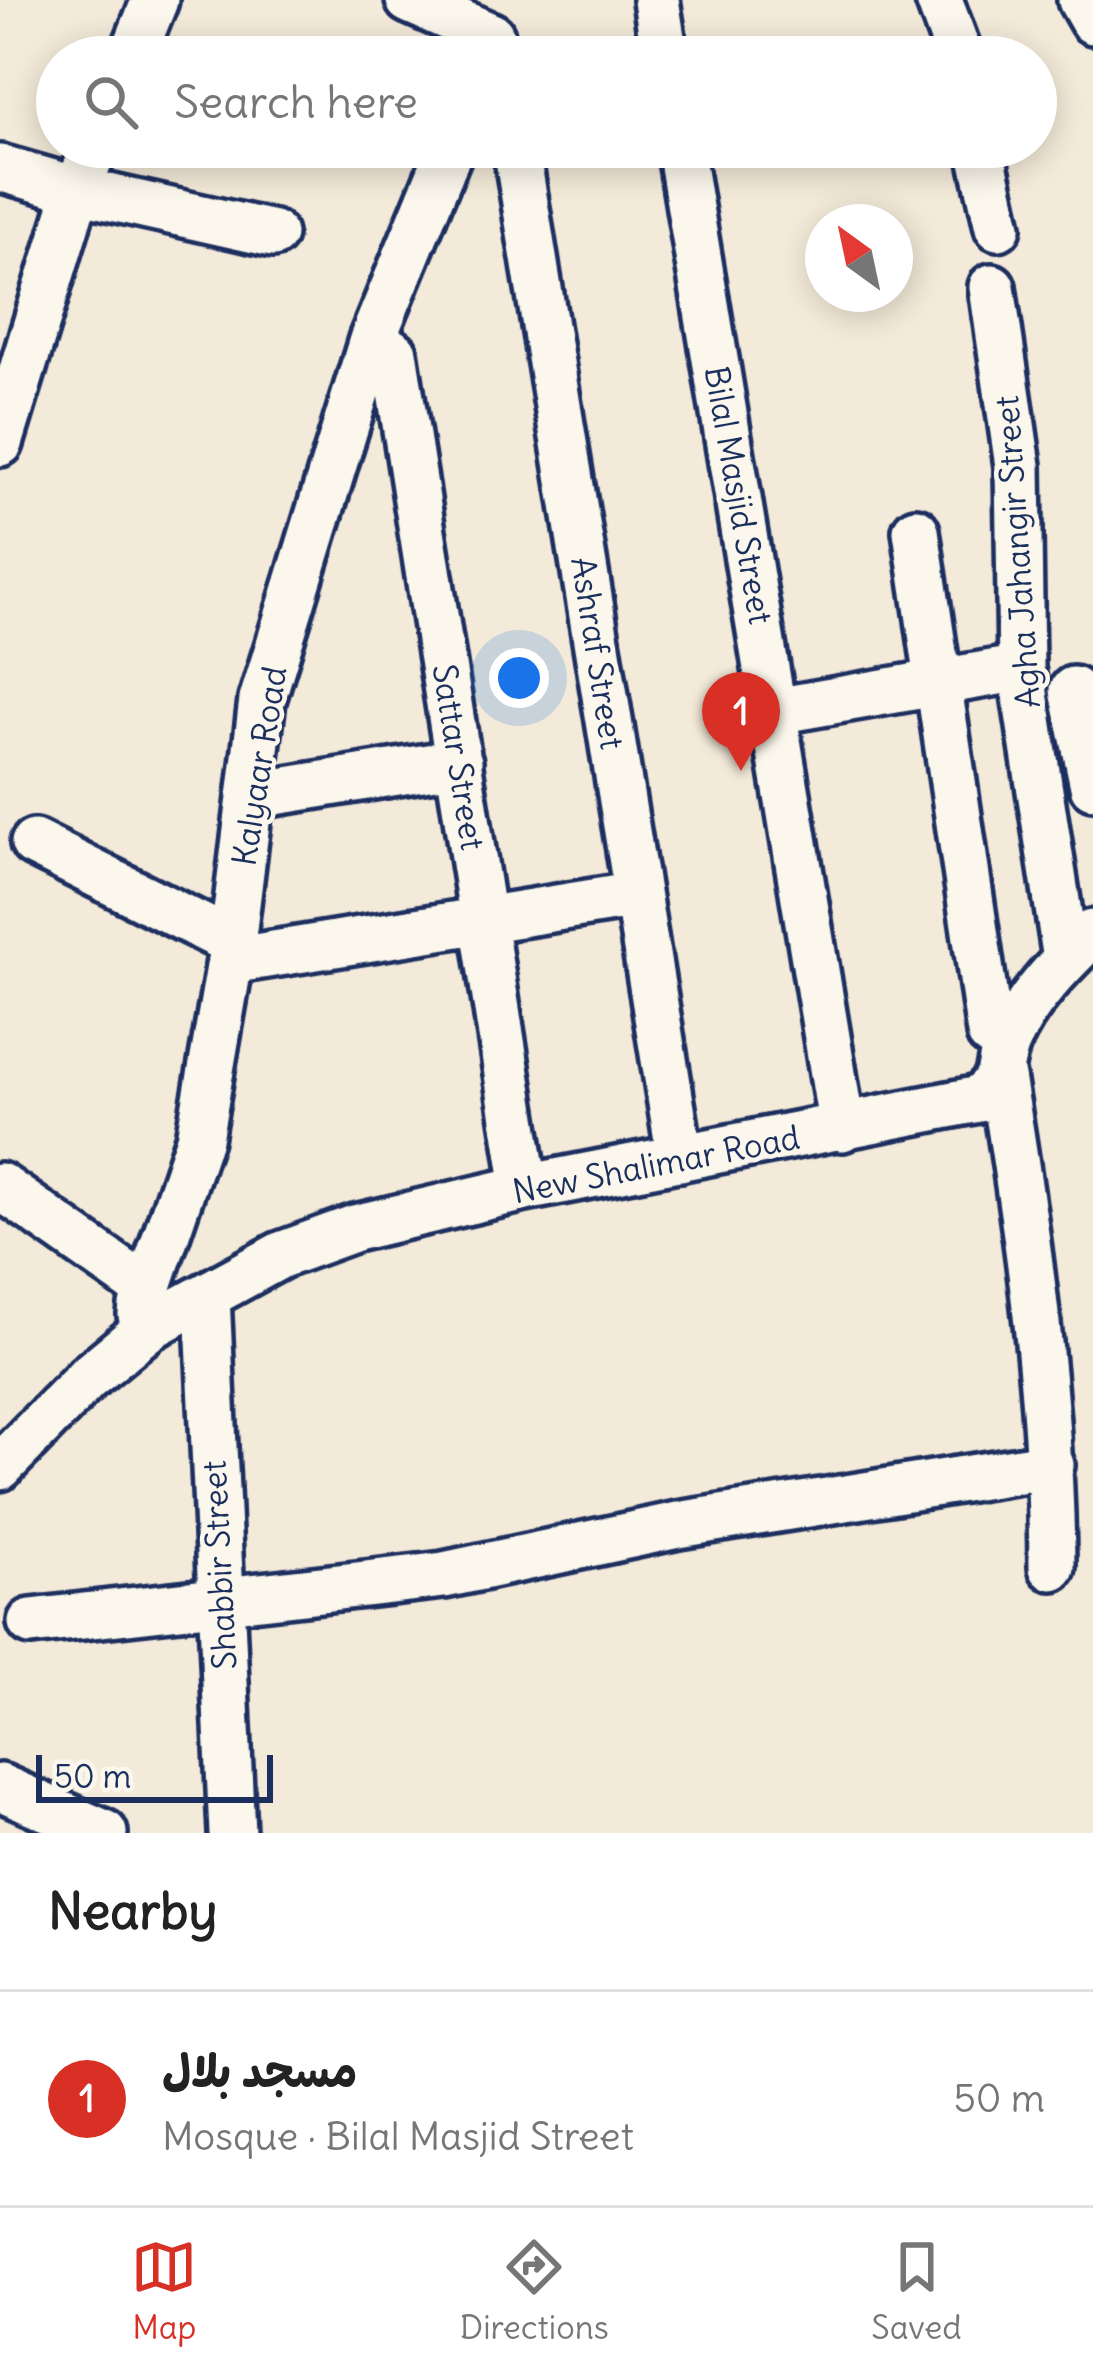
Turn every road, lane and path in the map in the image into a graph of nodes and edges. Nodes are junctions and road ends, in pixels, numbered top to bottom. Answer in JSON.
{"nodes":[{"id":1,"x":155,"y":0,"type":"edge"},
{"id":2,"x":409,"y":0,"type":"edge"},
{"id":3,"x":656,"y":0,"type":"edge"},
{"id":4,"x":939,"y":0,"type":"edge"},
{"id":5,"x":1081,"y":0,"type":"edge"},
{"id":6,"x":1093,"y":21,"type":"edge"},
{"id":7,"x":492,"y":31,"type":"edge"},
{"id":8,"x":140,"y":36,"type":"edge"},
{"id":9,"x":662,"y":36,"type":"edge"},
{"id":10,"x":952,"y":36,"type":"edge"},
{"id":11,"x":0,"y":168,"type":"edge"},
{"id":12,"x":86,"y":168,"type":"edge"},
{"id":13,"x":442,"y":168,"type":"edge"},
{"id":14,"x":519,"y":168,"type":"edge"},
{"id":15,"x":684,"y":168,"type":"edge"},
{"id":16,"x":985,"y":168,"type":"edge"},
{"id":17,"x":77,"y":190,"type":"junction"},
{"id":18,"x":998,"y":227,"type":"dead end"},
{"id":19,"x":273,"y":233,"type":"dead end"},
{"id":20,"x":992,"y":287,"type":"dead end"},
{"id":21,"x":372,"y":340,"type":"junction"},
{"id":22,"x":0,"y":443,"type":"edge"},
{"id":23,"x":916,"y":531,"type":"dead end"},
{"id":24,"x":1021,"y":668,"type":"junction"},
{"id":25,"x":940,"y":684,"type":"junction"},
{"id":26,"x":1073,"y":690,"type":"dead end"},
{"id":27,"x":775,"y":711,"type":"junction"},
{"id":28,"x":459,"y":762,"type":"junction"},
{"id":29,"x":1093,"y":786,"type":"edge"},
{"id":30,"x":250,"y":796,"type":"junction"},
{"id":31,"x":34,"y":843,"type":"dead end"},
{"id":32,"x":637,"y":895,"type":"junction"},
{"id":33,"x":484,"y":920,"type":"junction"},
{"id":34,"x":1079,"y":946,"type":"edge"},
{"id":35,"x":231,"y":952,"type":"junction"},
{"id":36,"x":1004,"y":1061,"type":"junction"},
{"id":37,"x":842,"y":1128,"type":"junction"},
{"id":38,"x":680,"y":1158,"type":"junction"},
{"id":39,"x":0,"y":1186,"type":"edge"},
{"id":40,"x":525,"y":1188,"type":"junction"},
{"id":41,"x":207,"y":1296,"type":"junction"},
{"id":42,"x":148,"y":1309,"type":"junction"},
{"id":43,"x":2,"y":1460,"type":"edge"},
{"id":44,"x":1051,"y":1465,"type":"junction"},
{"id":45,"x":1052,"y":1568,"type":"dead end"},
{"id":46,"x":221,"y":1603,"type":"junction"},
{"id":47,"x":31,"y":1622,"type":"dead end"},
{"id":48,"x":0,"y":1787,"type":"edge"},
{"id":49,"x":104,"y":1833,"type":"edge"},
{"id":50,"x":232,"y":1833,"type":"edge"}],
"edges":[{"from":1,"to":8,"type":"street"},
{"from":2,"to":7,"type":"street"},
{"from":3,"to":9,"type":"street"},
{"from":4,"to":10,"type":"street"},
{"from":5,"to":6,"type":"street"},
{"from":11,"to":17,"type":"street"},
{"from":12,"to":17,"type":"street"},
{"from":13,"to":21,"type":"street","name":"Kalyaar Road"},
{"from":14,"to":32,"type":"street","name":"Ashraf Street"},
{"from":15,"to":27,"type":"street","name":"Bilal Masjid Street"},
{"from":16,"to":18,"type":"street"},
{"from":17,"to":19,"type":"street"},
{"from":17,"to":22,"type":"street"},
{"from":20,"to":24,"type":"street","name":"Agha Jahangir Street"},
{"from":21,"to":28,"type":"street","name":"Sattar Street"},
{"from":21,"to":30,"type":"street","name":"Kalyaar Road"},
{"from":23,"to":25,"type":"street"},
{"from":24,"to":25,"type":"street"},
{"from":24,"to":34,"type":"street","name":"Agha Jahangir Street"},
{"from":25,"to":27,"type":"street"},
{"from":25,"to":36,"type":"street"},
{"from":26,"to":29,"type":"street"},
{"from":27,"to":37,"type":"street","name":"Bilal Masjid Street"},
{"from":28,"to":30,"type":"street"},
{"from":28,"to":33,"type":"street","name":"Sattar Street"},
{"from":30,"to":35,"type":"street","name":"Kalyaar Road"},
{"from":31,"to":35,"type":"street"},
{"from":32,"to":33,"type":"street"},
{"from":32,"to":38,"type":"street","name":"Ashraf Street"},
{"from":33,"to":35,"type":"street"},
{"from":33,"to":40,"type":"street","name":"Sattar Street"},
{"from":34,"to":36,"type":"street","name":"New Shalimar Road"},
{"from":35,"to":42,"type":"street","name":"Kalyaar Road"},
{"from":36,"to":37,"type":"street","name":"New Shalimar Road"},
{"from":36,"to":44,"type":"street"},
{"from":37,"to":38,"type":"street","name":"New Shalimar Road"},
{"from":38,"to":40,"type":"street","name":"New Shalimar Road"},
{"from":39,"to":42,"type":"street"},
{"from":40,"to":41,"type":"street","name":"New Shalimar Road"},
{"from":41,"to":42,"type":"street","name":"New Shalimar Road"},
{"from":41,"to":46,"type":"street","name":"Shabbir Street"},
{"from":42,"to":43,"type":"street","name":"New Shalimar Road"},
{"from":44,"to":45,"type":"street"},
{"from":44,"to":46,"type":"street"},
{"from":46,"to":47,"type":"street"},
{"from":46,"to":50,"type":"street","name":"Shabbir Street"},
{"from":48,"to":49,"type":"street"}]}
